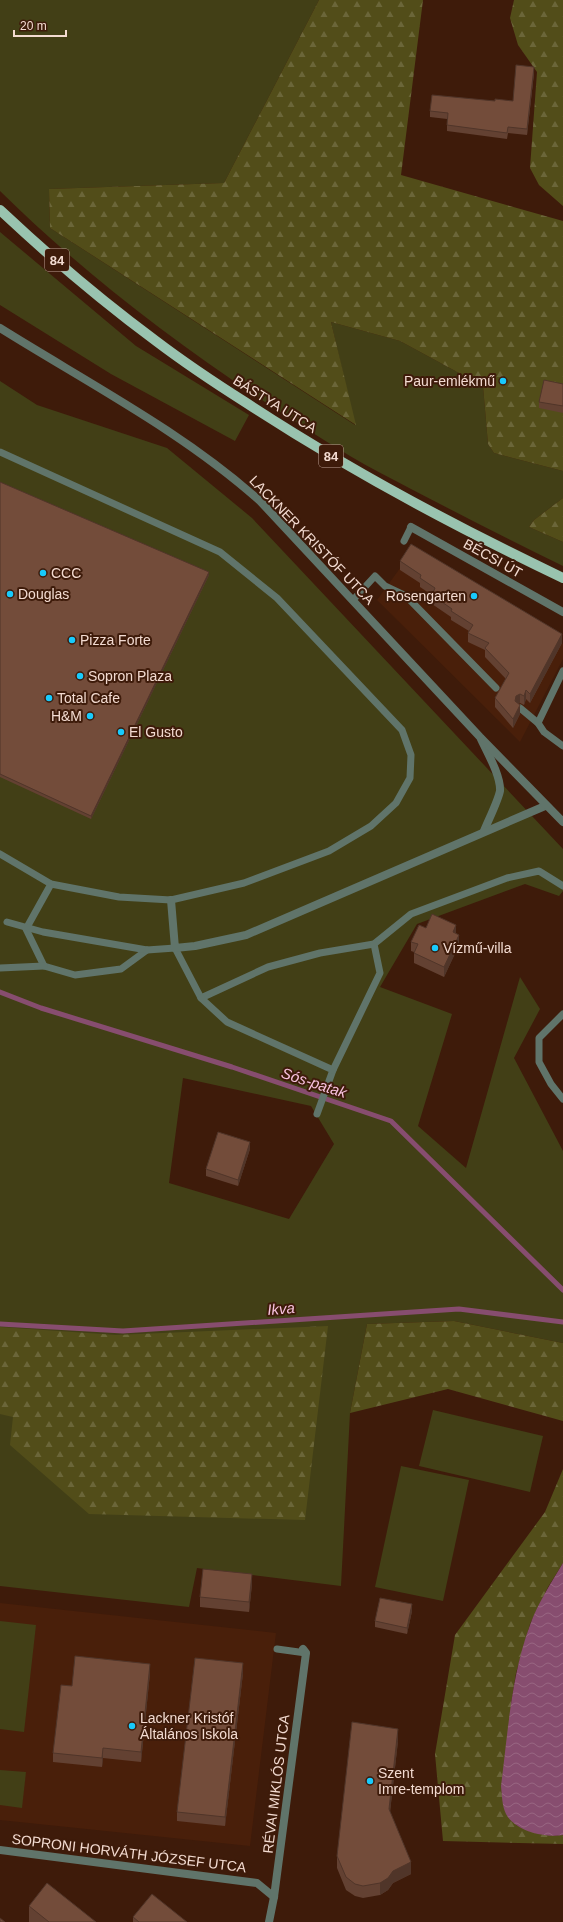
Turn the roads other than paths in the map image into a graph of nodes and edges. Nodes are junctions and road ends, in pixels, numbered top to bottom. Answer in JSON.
{"nodes":[{"id":1,"x":0,"y":210,"type":"edge"},
{"id":2,"x":0,"y":328,"type":"edge"},
{"id":3,"x":0,"y":452,"type":"edge"},
{"id":4,"x":411,"y":527,"type":"joint"},
{"id":5,"x":404,"y":541,"type":"dead end"},
{"id":6,"x":563,"y":578,"type":"edge"},
{"id":7,"x":352,"y":600,"type":"junction"},
{"id":8,"x":563,"y":612,"type":"edge"},
{"id":9,"x":563,"y":672,"type":"edge"},
{"id":10,"x":496,"y":688,"type":"dead end"},
{"id":11,"x":520,"y":708,"type":"edge"},
{"id":12,"x":538,"y":723,"type":"junction"},
{"id":13,"x":480,"y":737,"type":"junction"},
{"id":14,"x":563,"y":746,"type":"edge"},
{"id":15,"x":545,"y":806,"type":"junction"},
{"id":16,"x":563,"y":822,"type":"edge"},
{"id":17,"x":484,"y":831,"type":"junction"},
{"id":18,"x":0,"y":854,"type":"edge"},
{"id":19,"x":51,"y":884,"type":"junction"},
{"id":20,"x":563,"y":886,"type":"edge"},
{"id":21,"x":171,"y":900,"type":"junction"},
{"id":22,"x":7,"y":922,"type":"dead end"},
{"id":23,"x":26,"y":929,"type":"junction"},
{"id":24,"x":374,"y":944,"type":"junction"},
{"id":25,"x":175,"y":948,"type":"junction"},
{"id":26,"x":147,"y":950,"type":"junction"},
{"id":27,"x":44,"y":966,"type":"junction"},
{"id":28,"x":0,"y":968,"type":"edge"},
{"id":29,"x":201,"y":998,"type":"junction"},
{"id":30,"x":563,"y":1014,"type":"edge"},
{"id":31,"x":333,"y":1070,"type":"junction"},
{"id":32,"x":563,"y":1099,"type":"edge"},
{"id":33,"x":318,"y":1111,"type":"dead end"},
{"id":34,"x":277,"y":1649,"type":"dead end"},
{"id":35,"x":304,"y":1651,"type":"joint"},
{"id":36,"x":0,"y":1850,"type":"edge"},
{"id":37,"x":274,"y":1897,"type":"junction"},
{"id":38,"x":269,"y":1922,"type":"edge"}],
"edges":[{"from":1,"to":6,"type":"main road","name":"BÁSTYA UTCA","number":"84"},
{"from":2,"to":7,"type":"street","name":"LACKNER KRISTÓF UTCA"},
{"from":3,"to":21,"type":"lane"},
{"from":4,"to":5,"type":"lane"},
{"from":4,"to":8,"type":"street","name":"BÉCSI ÚT"},
{"from":7,"to":10,"type":"lane"},
{"from":7,"to":13,"type":"street","name":"LACKNER KRISTÓF UTCA"},
{"from":9,"to":12,"type":"lane"},
{"from":11,"to":12,"type":"lane"},
{"from":12,"to":14,"type":"lane"},
{"from":13,"to":15,"type":"street","name":"LACKNER KRISTÓF UTCA"},
{"from":13,"to":17,"type":"street"},
{"from":15,"to":16,"type":"street","name":"LACKNER KRISTÓF UTCA"},
{"from":15,"to":17,"type":"street"},
{"from":17,"to":25,"type":"street"},
{"from":18,"to":19,"type":"lane"},
{"from":19,"to":21,"type":"lane"},
{"from":19,"to":23,"type":"lane"},
{"from":20,"to":24,"type":"lane"},
{"from":21,"to":25,"type":"street"},
{"from":22,"to":23,"type":"lane"},
{"from":23,"to":26,"type":"lane"},
{"from":23,"to":27,"type":"lane"},
{"from":24,"to":29,"type":"lane"},
{"from":24,"to":31,"type":"lane"},
{"from":25,"to":26,"type":"lane"},
{"from":25,"to":29,"type":"lane"},
{"from":26,"to":27,"type":"lane"},
{"from":27,"to":28,"type":"lane"},
{"from":29,"to":31,"type":"lane"},
{"from":30,"to":32,"type":"lane"},
{"from":31,"to":33,"type":"lane"},
{"from":34,"to":35,"type":"lane"},
{"from":35,"to":37,"type":"street","name":"RÉVAI MIKLÓS UTCA"},
{"from":36,"to":37,"type":"street","name":"SOPRONI HORVÁTH JÓZSEF UTCA"},
{"from":37,"to":38,"type":"street","name":"RÉVAI MIKLÓS UTCA"}]}
